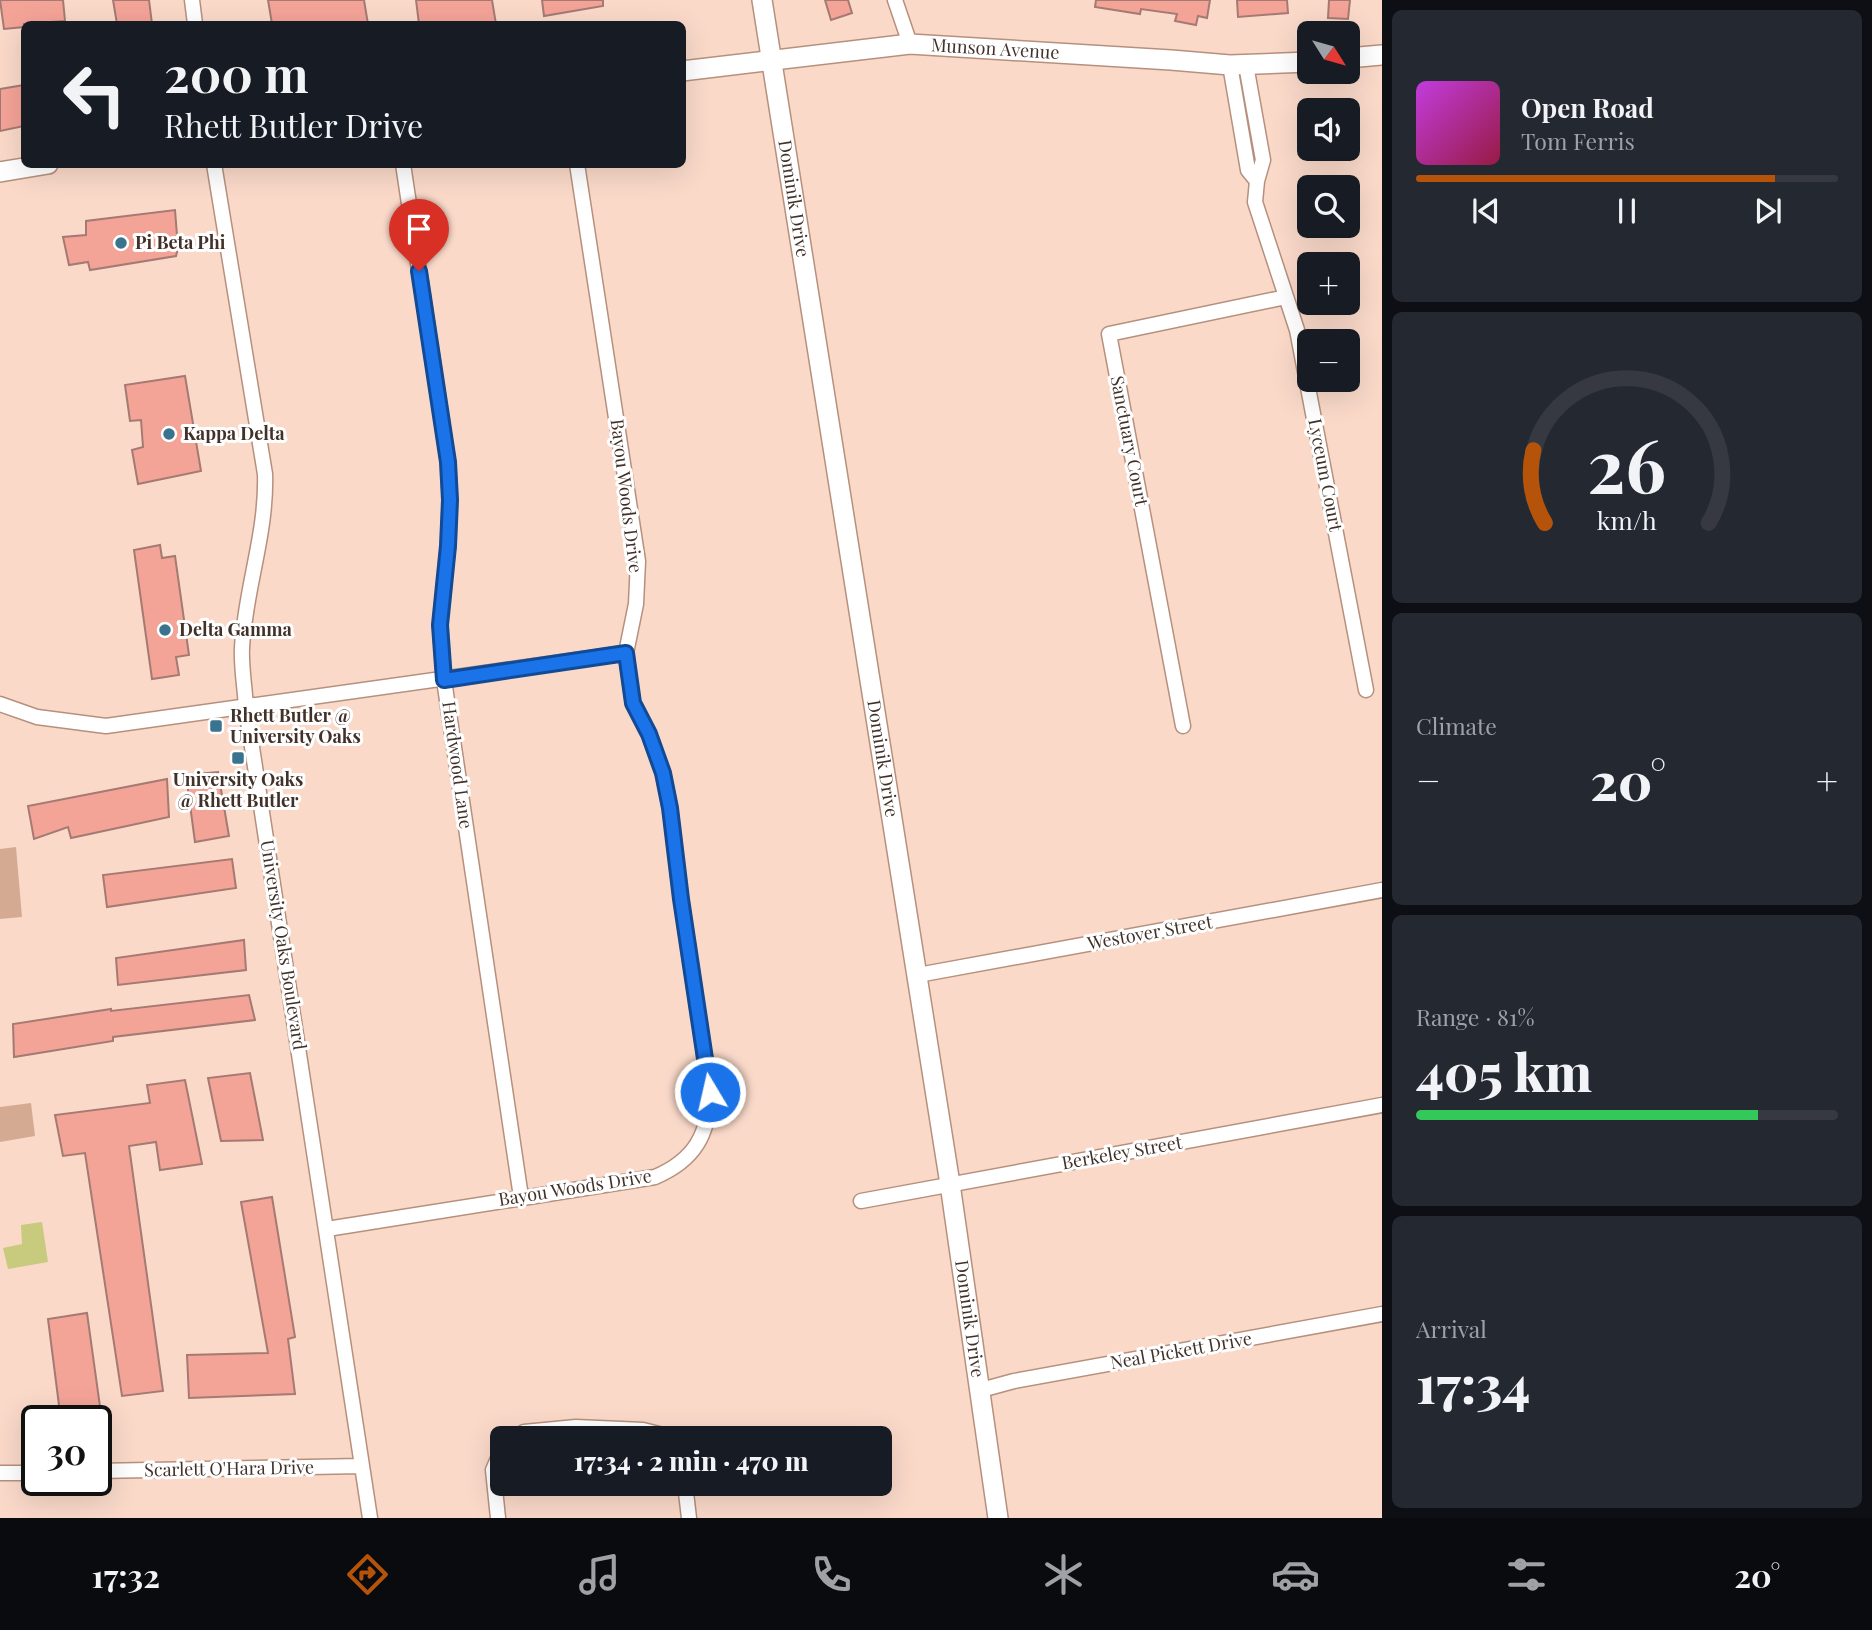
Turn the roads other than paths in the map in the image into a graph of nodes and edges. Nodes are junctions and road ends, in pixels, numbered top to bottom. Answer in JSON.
{"nodes":[{"id":1,"x":192,"y":0,"type":"edge"},
{"id":2,"x":762,"y":0,"type":"edge"},
{"id":3,"x":894,"y":0,"type":"edge"},
{"id":4,"x":195,"y":21,"type":"edge"},
{"id":5,"x":910,"y":44,"type":"junction"},
{"id":6,"x":1382,"y":55,"type":"edge"},
{"id":7,"x":1360,"y":57,"type":"edge"},
{"id":8,"x":770,"y":59,"type":"junction"},
{"id":9,"x":1297,"y":63,"type":"edge"},
{"id":10,"x":1238,"y":65,"type":"junction"},
{"id":11,"x":686,"y":70,"type":"edge"},
{"id":12,"x":24,"y":168,"type":"edge"},
{"id":13,"x":215,"y":168,"type":"edge"},
{"id":14,"x":403,"y":168,"type":"edge"},
{"id":15,"x":578,"y":168,"type":"edge"},
{"id":16,"x":0,"y":172,"type":"edge"},
{"id":17,"x":1286,"y":297,"type":"junction"},
{"id":18,"x":626,"y":653,"type":"junction"},
{"id":19,"x":444,"y":680,"type":"junction"},
{"id":20,"x":1366,"y":690,"type":"dead end"},
{"id":21,"x":0,"y":704,"type":"edge"},
{"id":22,"x":246,"y":708,"type":"junction"},
{"id":23,"x":1182,"y":726,"type":"dead end"},
{"id":24,"x":1382,"y":890,"type":"edge"},
{"id":25,"x":918,"y":975,"type":"junction"},
{"id":26,"x":1382,"y":1105,"type":"edge"},
{"id":27,"x":950,"y":1184,"type":"junction"},
{"id":28,"x":521,"y":1197,"type":"junction"},
{"id":29,"x":861,"y":1201,"type":"dead end"},
{"id":30,"x":327,"y":1229,"type":"junction"},
{"id":31,"x":1382,"y":1314,"type":"edge"},
{"id":32,"x":981,"y":1390,"type":"junction"},
{"id":33,"x":362,"y":1466,"type":"junction"},
{"id":34,"x":112,"y":1472,"type":"edge"},
{"id":35,"x":0,"y":1473,"type":"edge"},
{"id":36,"x":21,"y":1473,"type":"edge"},
{"id":37,"x":496,"y":1496,"type":"edge"},
{"id":38,"x":686,"y":1496,"type":"edge"},
{"id":39,"x":370,"y":1518,"type":"edge"},
{"id":40,"x":498,"y":1518,"type":"edge"},
{"id":41,"x":689,"y":1518,"type":"edge"},
{"id":42,"x":998,"y":1518,"type":"edge"}],
"edges":[{"from":1,"to":4,"type":"street"},
{"from":2,"to":8,"type":"street","name":"Dominik Drive"},
{"from":3,"to":5,"type":"street"},
{"from":5,"to":8,"type":"street","name":"Munson Avenue"},
{"from":5,"to":10,"type":"street","name":"Munson Avenue"},
{"from":6,"to":7,"type":"street"},
{"from":8,"to":11,"type":"street","name":"Munson Avenue"},
{"from":8,"to":25,"type":"street","name":"Dominik Drive"},
{"from":9,"to":10,"type":"street","name":"Munson Avenue"},
{"from":10,"to":17,"type":"street","name":"Lyceum Court"},
{"from":12,"to":16,"type":"street"},
{"from":13,"to":22,"type":"street","name":"University Oaks Boulevard"},
{"from":14,"to":19,"type":"street","name":"Hardwood Lane"},
{"from":15,"to":18,"type":"street","name":"Bayou Woods Drive"},
{"from":17,"to":20,"type":"street","name":"Lyceum Court"},
{"from":17,"to":23,"type":"street","name":"Sanctuary Court"},
{"from":18,"to":19,"type":"street"},
{"from":18,"to":28,"type":"street","name":"Bayou Woods Drive"},
{"from":19,"to":22,"type":"street"},
{"from":19,"to":28,"type":"street","name":"Hardwood Lane"},
{"from":21,"to":22,"type":"street"},
{"from":22,"to":30,"type":"street","name":"University Oaks Boulevard"},
{"from":24,"to":25,"type":"street","name":"Westover Street"},
{"from":25,"to":27,"type":"street","name":"Dominik Drive"},
{"from":26,"to":27,"type":"street","name":"Berkeley Street"},
{"from":27,"to":29,"type":"street","name":"Berkeley Street"},
{"from":27,"to":32,"type":"street","name":"Dominik Drive"},
{"from":28,"to":30,"type":"street","name":"Bayou Woods Drive"},
{"from":30,"to":33,"type":"street","name":"University Oaks Boulevard"},
{"from":31,"to":32,"type":"street","name":"Neal Pickett Drive"},
{"from":32,"to":42,"type":"street","name":"Dominik Drive"},
{"from":33,"to":34,"type":"street","name":"Scarlett O'Hara Drive"},
{"from":33,"to":39,"type":"street","name":"University Oaks Boulevard"},
{"from":35,"to":36,"type":"street"},
{"from":37,"to":40,"type":"street"},
{"from":38,"to":41,"type":"street"}]}
